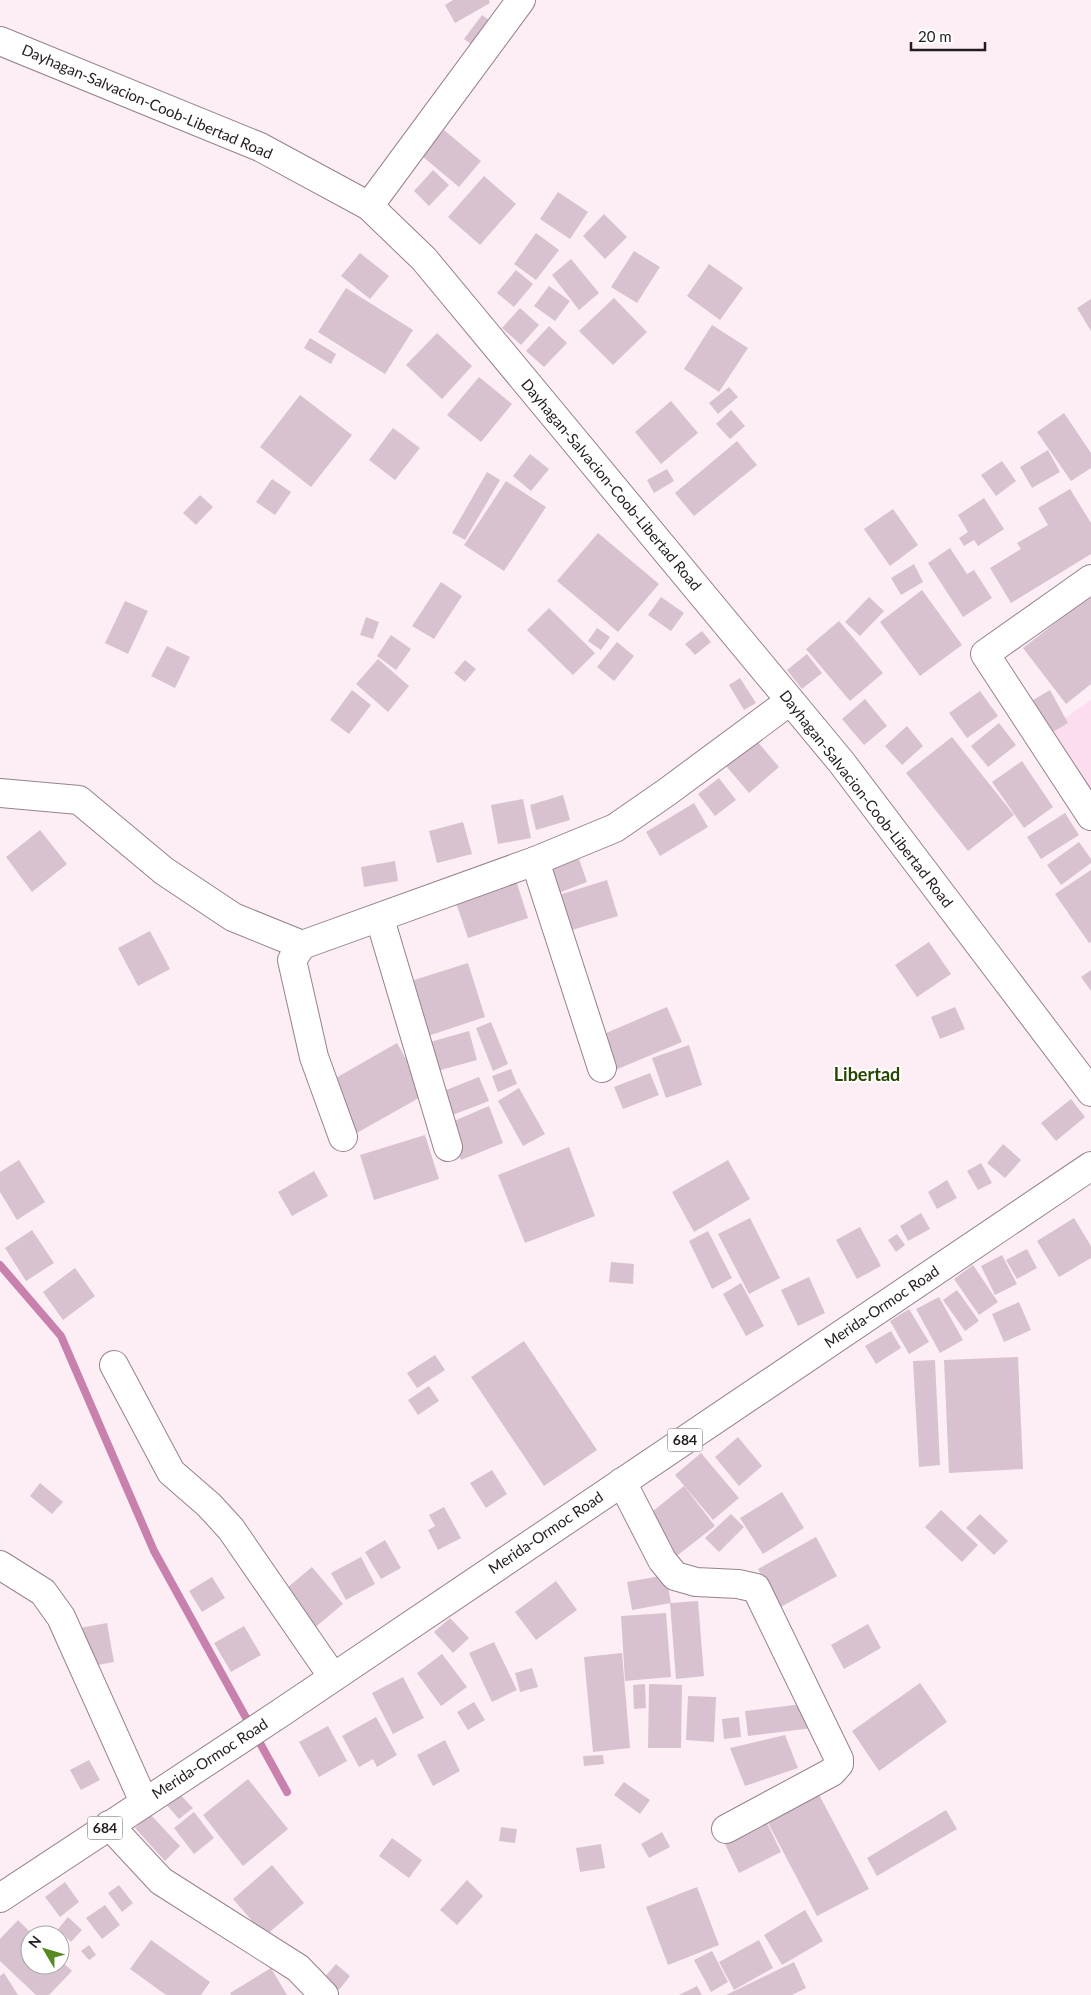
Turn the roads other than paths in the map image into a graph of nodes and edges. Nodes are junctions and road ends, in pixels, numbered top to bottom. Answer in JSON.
{"nodes":[{"id":1,"x":521,"y":0,"type":"edge"},
{"id":2,"x":0,"y":41,"type":"edge"},
{"id":3,"x":369,"y":206,"type":"junction"},
{"id":4,"x":1091,"y":579,"type":"edge"},
{"id":5,"x":790,"y":700,"type":"junction"},
{"id":6,"x":0,"y":793,"type":"edge"},
{"id":7,"x":1091,"y":816,"type":"edge"},
{"id":8,"x":535,"y":861,"type":"junction"},
{"id":9,"x":380,"y":918,"type":"junction"},
{"id":10,"x":302,"y":944,"type":"junction"},
{"id":11,"x":602,"y":1068,"type":"dead end"},
{"id":12,"x":1091,"y":1092,"type":"edge"},
{"id":13,"x":342,"y":1137,"type":"dead end"},
{"id":14,"x":448,"y":1147,"type":"dead end"},
{"id":15,"x":1091,"y":1166,"type":"edge"},
{"id":16,"x":114,"y":1365,"type":"dead end"},
{"id":17,"x":622,"y":1482,"type":"junction"},
{"id":18,"x":0,"y":1565,"type":"edge"},
{"id":19,"x":333,"y":1677,"type":"junction"},
{"id":20,"x":144,"y":1802,"type":"junction"},
{"id":21,"x":109,"y":1825,"type":"junction"},
{"id":22,"x":726,"y":1829,"type":"dead end"},
{"id":23,"x":0,"y":1898,"type":"edge"},
{"id":24,"x":324,"y":1995,"type":"edge"}],
"edges":[{"from":1,"to":3,"type":"main road"},
{"from":2,"to":3,"type":"main road","name":"Dayhagan-Salvacion-Coob-Libertad Road"},
{"from":3,"to":5,"type":"main road","name":"Dayhagan-Salvacion-Coob-Libertad Road"},
{"from":4,"to":7,"type":"main road"},
{"from":5,"to":8,"type":"main road"},
{"from":5,"to":12,"type":"main road","name":"Dayhagan-Salvacion-Coob-Libertad Road"},
{"from":6,"to":10,"type":"main road"},
{"from":8,"to":9,"type":"main road"},
{"from":8,"to":11,"type":"main road"},
{"from":9,"to":10,"type":"main road"},
{"from":9,"to":14,"type":"main road"},
{"from":10,"to":13,"type":"main road"},
{"from":15,"to":17,"type":"main road","name":"Merida-Ormoc Road","number":"684"},
{"from":16,"to":19,"type":"main road"},
{"from":17,"to":19,"type":"main road","name":"Merida-Ormoc Road","number":"684"},
{"from":17,"to":22,"type":"main road"},
{"from":18,"to":20,"type":"main road"},
{"from":19,"to":20,"type":"main road","name":"Merida-Ormoc Road","number":"684"},
{"from":20,"to":21,"type":"main road","name":"Merida-Ormoc Road","number":"684"},
{"from":21,"to":23,"type":"main road","name":"Merida-Ormoc Road","number":"684"},
{"from":21,"to":24,"type":"main road"}]}
